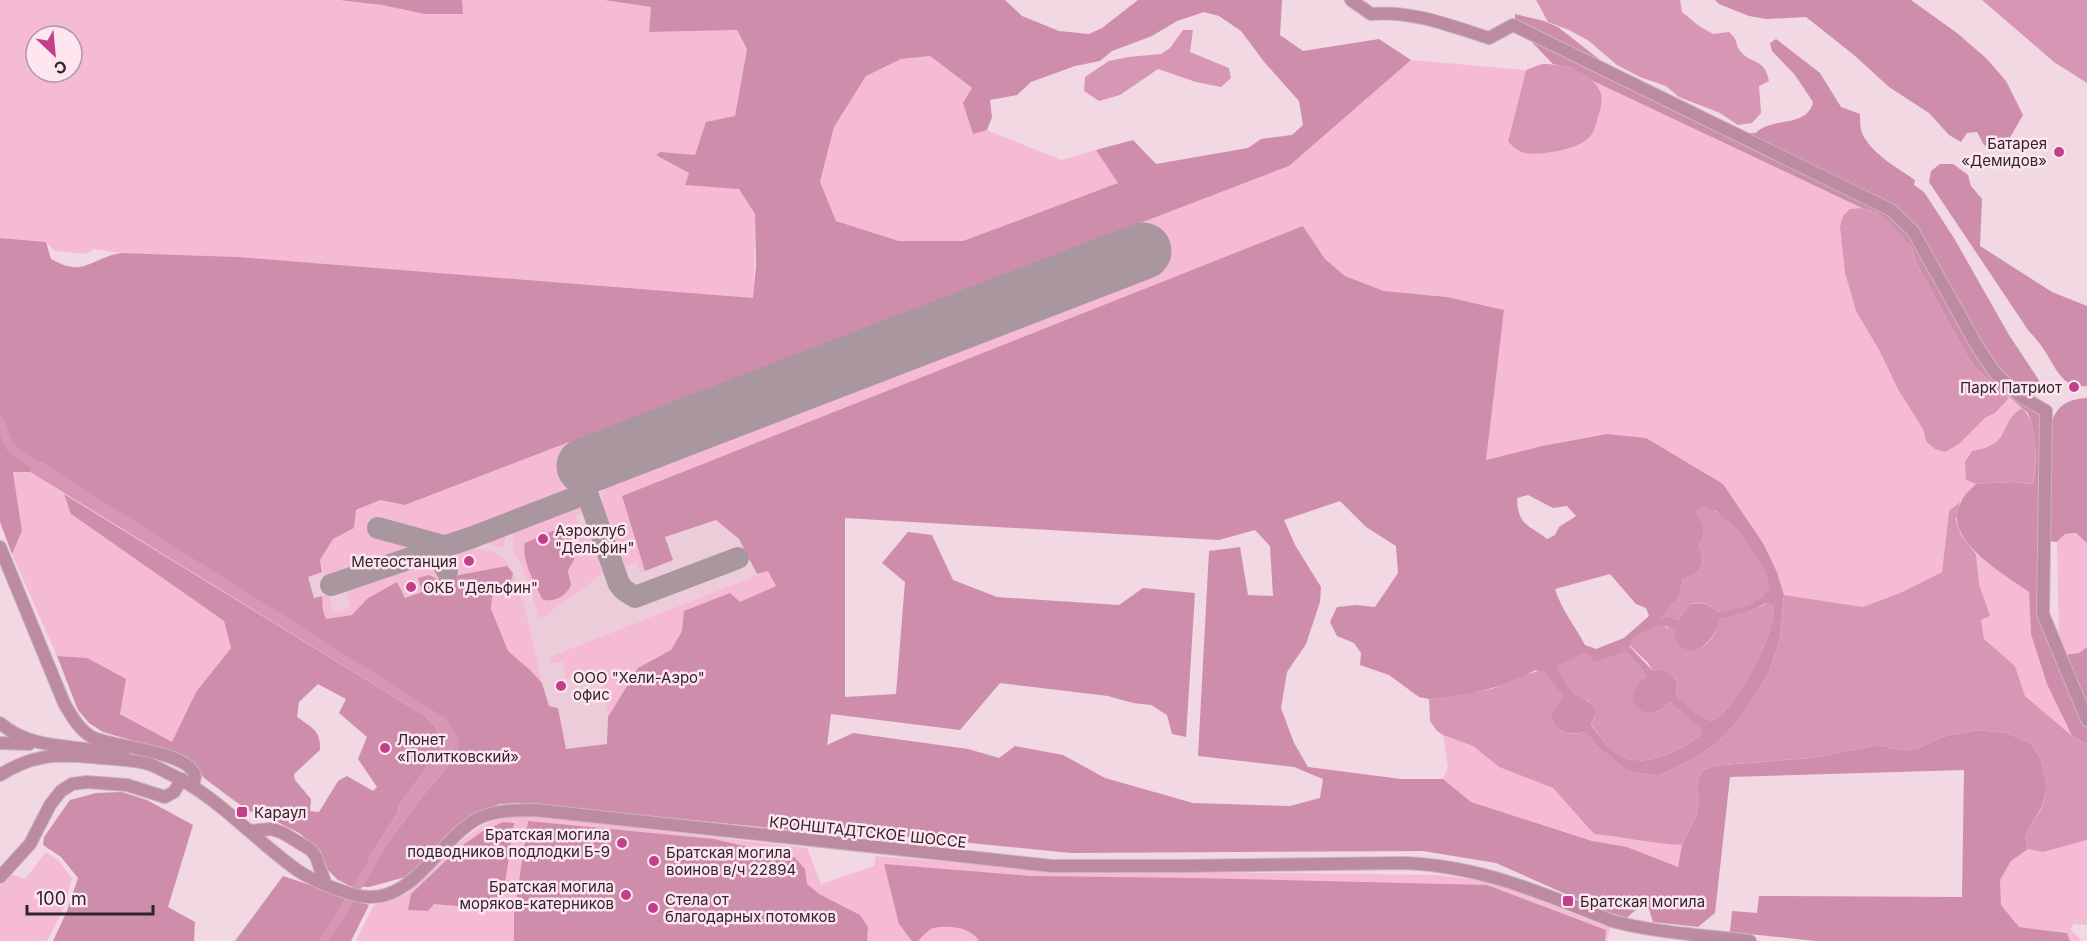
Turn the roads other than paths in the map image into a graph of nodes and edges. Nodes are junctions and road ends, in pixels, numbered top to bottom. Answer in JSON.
{"nodes":[{"id":1,"x":1351,"y":0,"type":"edge"},
{"id":2,"x":0,"y":547,"type":"edge"},
{"id":3,"x":2087,"y":720,"type":"edge"},
{"id":4,"x":0,"y":723,"type":"edge"},
{"id":5,"x":0,"y":743,"type":"edge"},
{"id":6,"x":44,"y":753,"type":"junction"},
{"id":7,"x":0,"y":765,"type":"edge"},
{"id":8,"x":0,"y":775,"type":"edge"},
{"id":9,"x":188,"y":783,"type":"junction"},
{"id":10,"x":250,"y":831,"type":"junction"},
{"id":11,"x":0,"y":877,"type":"edge"},
{"id":12,"x":326,"y":885,"type":"junction"},
{"id":13,"x":1750,"y":941,"type":"edge"}],
"edges":[{"from":1,"to":3,"type":"street"},
{"from":2,"to":9,"type":"street"},
{"from":4,"to":6,"type":"street"},
{"from":5,"to":6,"type":"street"},
{"from":6,"to":7,"type":"street"},
{"from":6,"to":8,"type":"street"},
{"from":6,"to":9,"type":"street","name":"КРОНШТАДТСКОЕ ШОССЕ"},
{"from":9,"to":10,"type":"street","name":"КРОНШТАДТСКОЕ ШОССЕ"},
{"from":9,"to":11,"type":"street"},
{"from":10,"to":12,"type":"street","name":"КРОНШТАДТСКОЕ ШОССЕ"},
{"from":10,"to":12,"type":"street"},
{"from":12,"to":13,"type":"street","name":"КРОНШТАДТСКОЕ ШОССЕ"}]}
